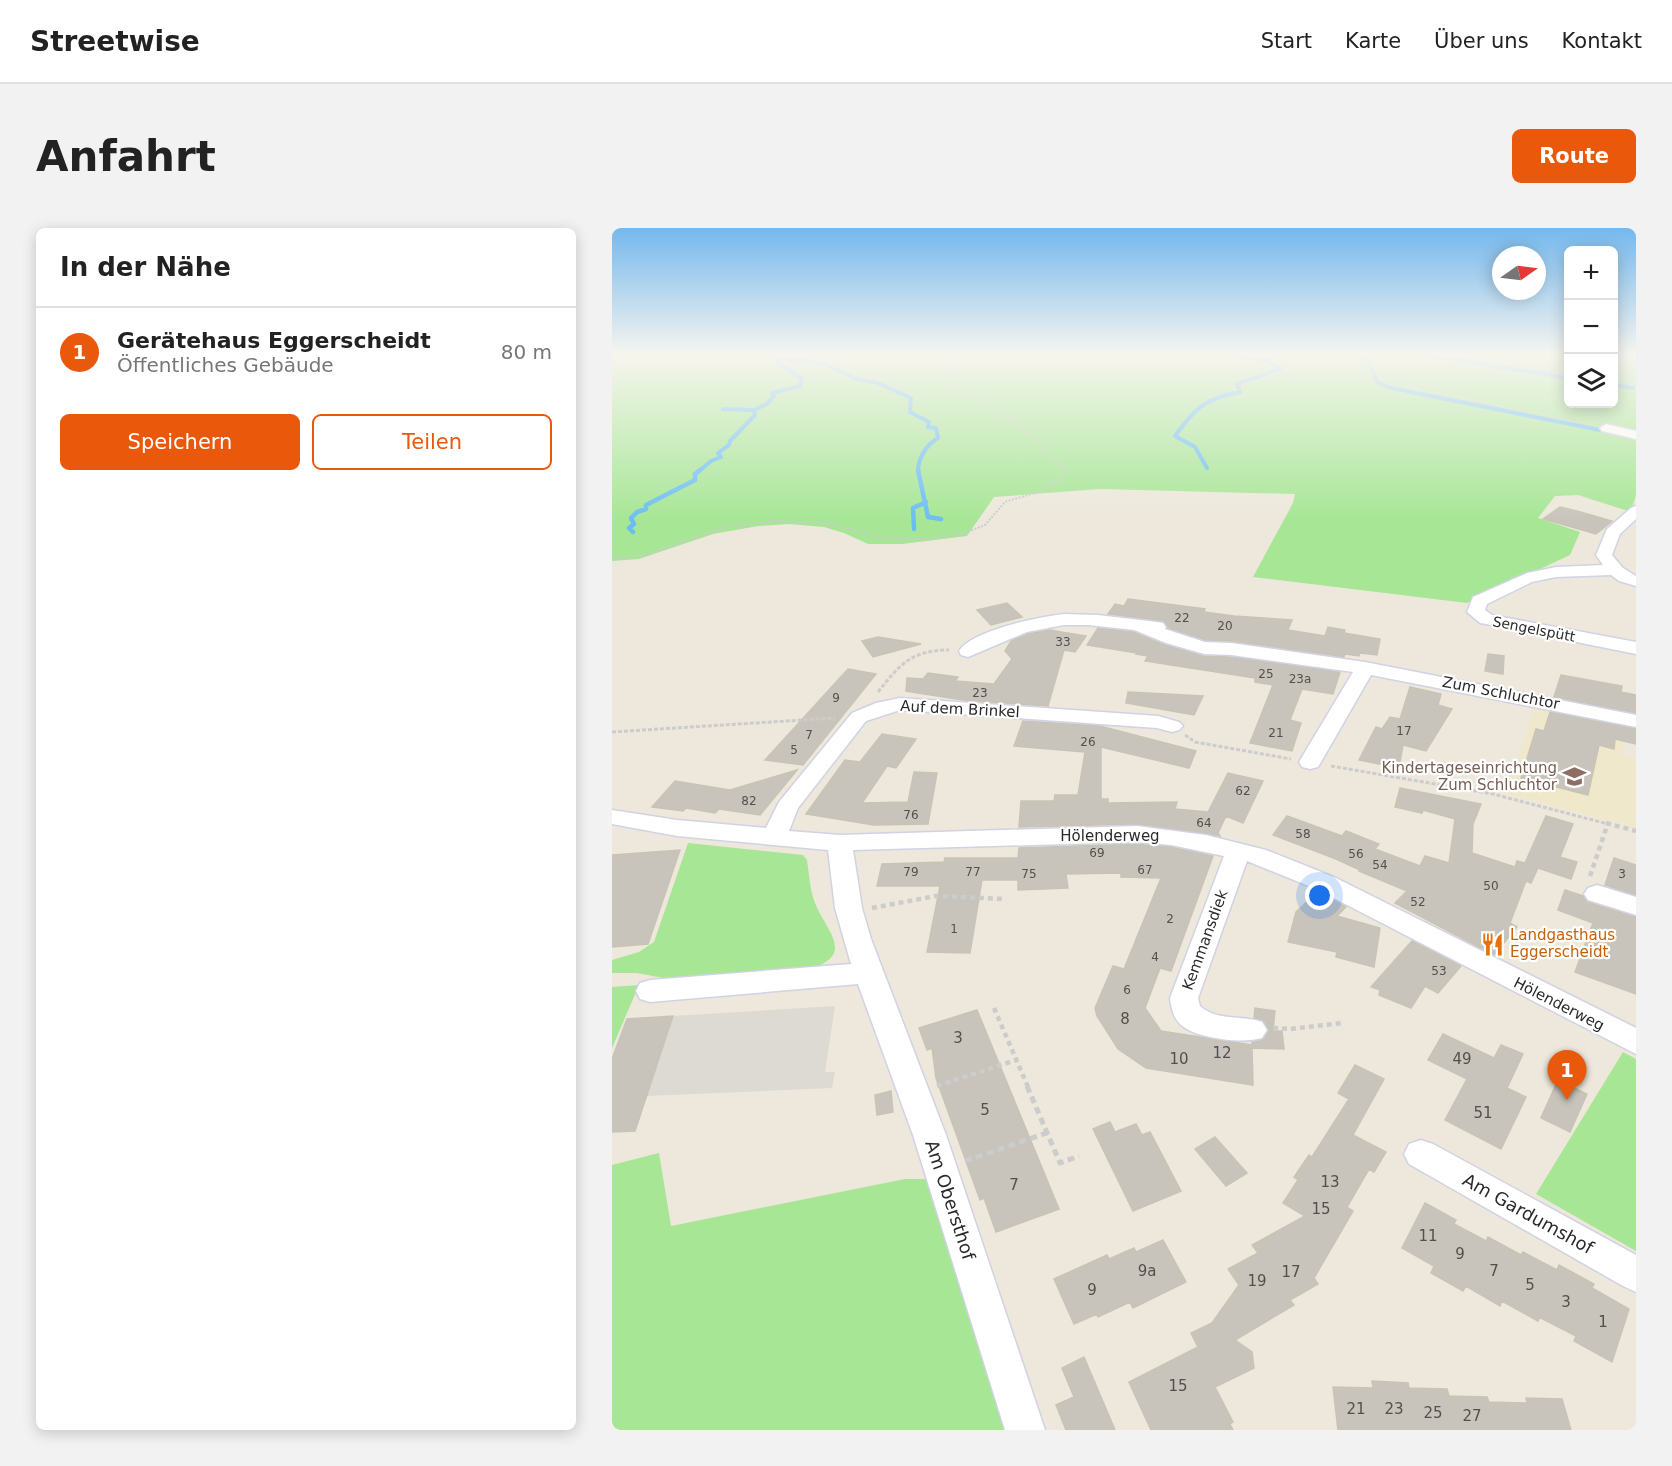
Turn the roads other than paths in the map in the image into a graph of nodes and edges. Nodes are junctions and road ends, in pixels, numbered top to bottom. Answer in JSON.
{"nodes":[{"id":1,"x":1606,"y":428,"type":"road end"},
{"id":2,"x":1636,"y":435,"type":"edge"},
{"id":3,"x":1636,"y":511,"type":"edge"},
{"id":4,"x":1613,"y":570,"type":"junction"},
{"id":5,"x":1636,"y":581,"type":"edge"},
{"id":6,"x":1636,"y":648,"type":"edge"},
{"id":7,"x":968,"y":651,"type":"road end"},
{"id":8,"x":1365,"y":668,"type":"junction"},
{"id":9,"x":1636,"y":721,"type":"edge"},
{"id":10,"x":1172,"y":726,"type":"road end"},
{"id":11,"x":1310,"y":762,"type":"road end"},
{"id":12,"x":612,"y":817,"type":"edge"},
{"id":13,"x":775,"y":835,"type":"junction"},
{"id":14,"x":840,"y":843,"type":"junction"},
{"id":15,"x":1238,"y":852,"type":"junction"},
{"id":16,"x":1592,"y":889,"type":"road end"},
{"id":17,"x":1636,"y":906,"type":"edge"},
{"id":18,"x":868,"y":973,"type":"junction"},
{"id":19,"x":650,"y":991,"type":"dead end"},
{"id":20,"x":1252,"y":1030,"type":"road end"},
{"id":21,"x":1636,"y":1042,"type":"edge"},
{"id":22,"x":1421,"y":1155,"type":"dead end"},
{"id":23,"x":1636,"y":1274,"type":"edge"},
{"id":24,"x":1025,"y":1430,"type":"edge"}],
"edges":[{"from":1,"to":2,"type":"street"},
{"from":3,"to":4,"type":"street"},
{"from":4,"to":5,"type":"street","name":"Sengelspütt"},
{"from":4,"to":6,"type":"street","name":"Sengelspütt"},
{"from":7,"to":8,"type":"street","name":"Zum Schluchtor"},
{"from":8,"to":9,"type":"street","name":"Zum Schluchtor"},
{"from":8,"to":11,"type":"street"},
{"from":10,"to":13,"type":"street","name":"Auf dem Brinkel"},
{"from":12,"to":13,"type":"street","name":"Hölenderweg"},
{"from":13,"to":14,"type":"street","name":"Hölenderweg"},
{"from":14,"to":15,"type":"street","name":"Hölenderweg"},
{"from":14,"to":18,"type":"street","name":"Am Obersthof"},
{"from":15,"to":20,"type":"street","name":"Kemmansdiek"},
{"from":15,"to":21,"type":"street","name":"Hölenderweg"},
{"from":16,"to":17,"type":"street"},
{"from":18,"to":19,"type":"street"},
{"from":18,"to":24,"type":"street","name":"Am Obersthof"},
{"from":22,"to":23,"type":"street","name":"Am Gardumshof"}]}
